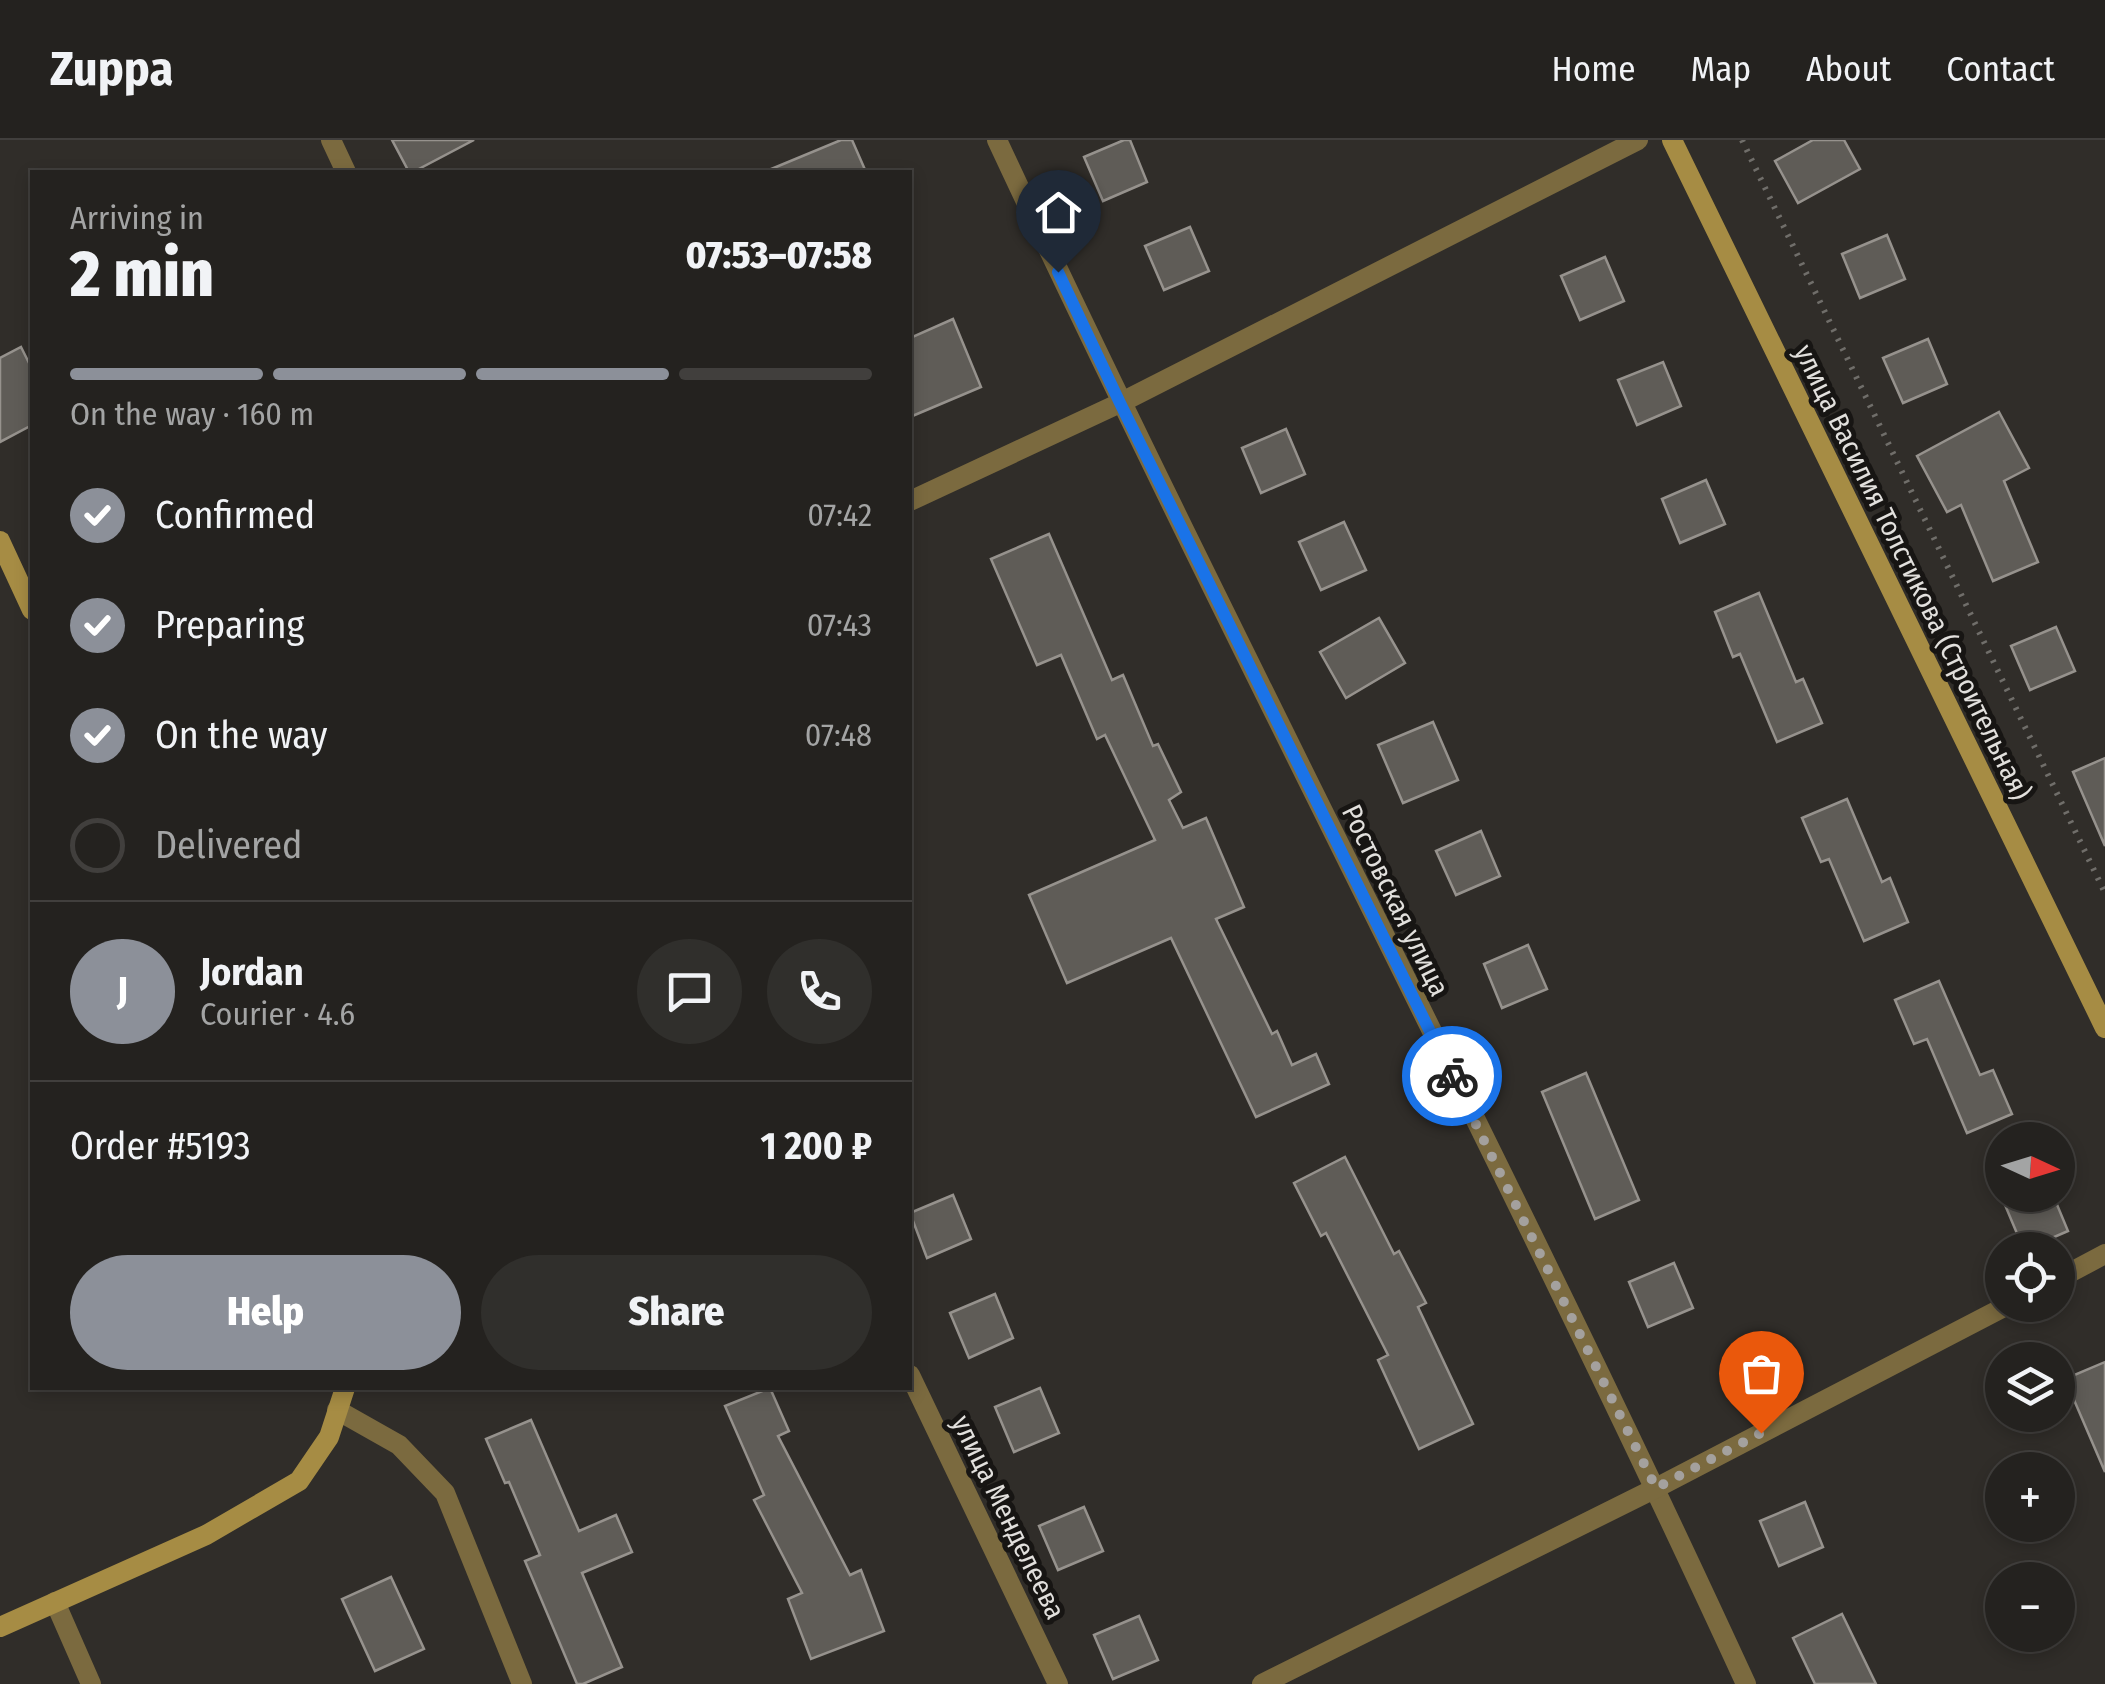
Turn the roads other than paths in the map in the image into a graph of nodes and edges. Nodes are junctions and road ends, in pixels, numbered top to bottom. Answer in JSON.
{"nodes":[{"id":1,"x":331,"y":140,"type":"edge"},
{"id":2,"x":997,"y":140,"type":"edge"},
{"id":3,"x":1638,"y":140,"type":"edge"},
{"id":4,"x":1672,"y":140,"type":"edge"},
{"id":5,"x":345,"y":170,"type":"edge"},
{"id":6,"x":1120,"y":403,"type":"junction"},
{"id":7,"x":912,"y":501,"type":"edge"},
{"id":8,"x":0,"y":541,"type":"edge"},
{"id":9,"x":30,"y":606,"type":"edge"},
{"id":10,"x":2105,"y":1028,"type":"edge"},
{"id":11,"x":2105,"y":1254,"type":"edge"},
{"id":12,"x":2075,"y":1270,"type":"edge"},
{"id":13,"x":1985,"y":1317,"type":"edge"},
{"id":14,"x":912,"y":1378,"type":"edge"},
{"id":15,"x":344,"y":1390,"type":"edge"},
{"id":16,"x":337,"y":1410,"type":"junction"},
{"id":17,"x":1656,"y":1488,"type":"junction"},
{"id":18,"x":55,"y":1602,"type":"junction"},
{"id":19,"x":0,"y":1626,"type":"edge"},
{"id":20,"x":92,"y":1684,"type":"edge"},
{"id":21,"x":522,"y":1684,"type":"edge"},
{"id":22,"x":1058,"y":1684,"type":"edge"},
{"id":23,"x":1262,"y":1684,"type":"edge"},
{"id":24,"x":1746,"y":1684,"type":"edge"}],
"edges":[{"from":1,"to":5,"type":"street"},
{"from":2,"to":6,"type":"street","name":"Ростовская улица"},
{"from":3,"to":6,"type":"street"},
{"from":4,"to":10,"type":"main road","name":"улица Василия Толстикова (Строительная)"},
{"from":6,"to":7,"type":"street"},
{"from":6,"to":17,"type":"street","name":"Ростовская улица"},
{"from":8,"to":9,"type":"main road"},
{"from":11,"to":12,"type":"street"},
{"from":13,"to":17,"type":"street"},
{"from":14,"to":22,"type":"street","name":"улица Менделеева"},
{"from":15,"to":16,"type":"main road"},
{"from":16,"to":18,"type":"main road"},
{"from":16,"to":21,"type":"street"},
{"from":17,"to":23,"type":"street"},
{"from":17,"to":24,"type":"street","name":"Ростовская улица"},
{"from":18,"to":19,"type":"main road"},
{"from":18,"to":20,"type":"street"}]}
